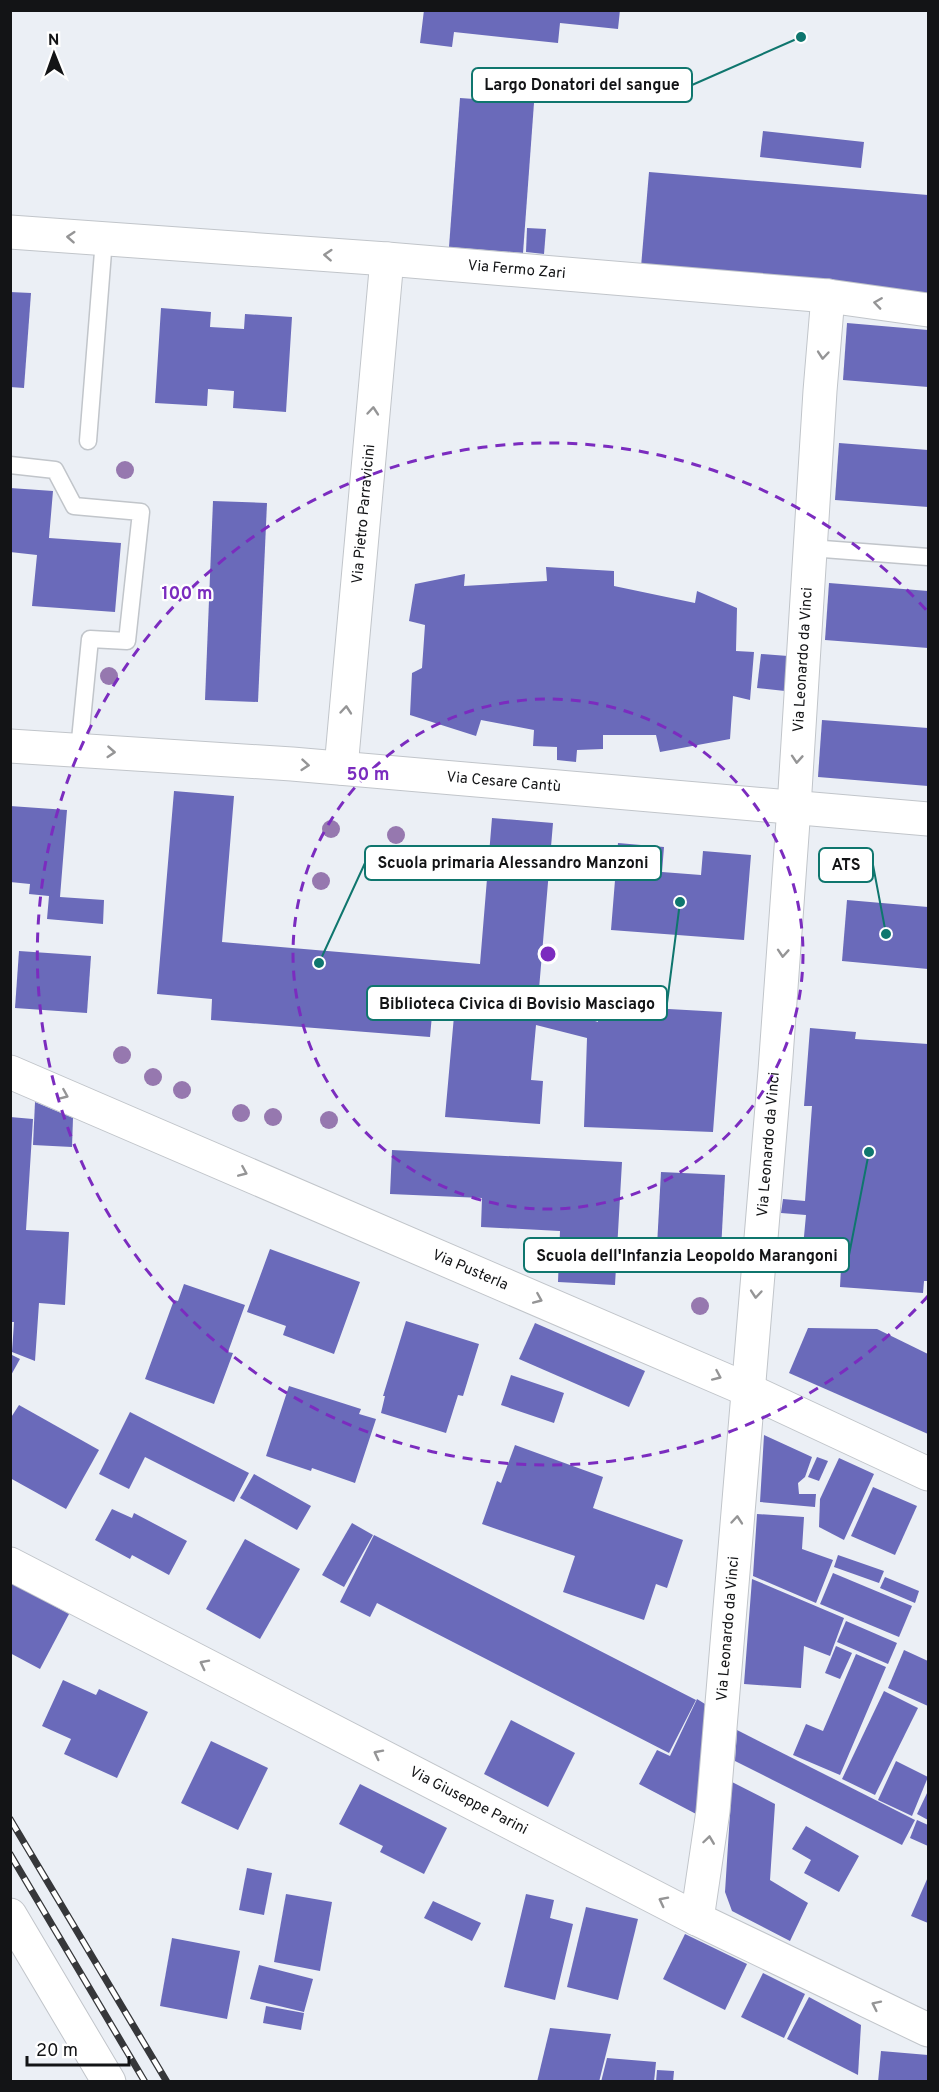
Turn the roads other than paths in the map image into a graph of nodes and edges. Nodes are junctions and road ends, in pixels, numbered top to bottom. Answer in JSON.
{"nodes":[{"id":1,"x":10,"y":232,"type":"edge"},
{"id":2,"x":105,"y":239,"type":"junction"},
{"id":3,"x":387,"y":259,"type":"junction"},
{"id":4,"x":828,"y":296,"type":"junction"},
{"id":5,"x":928,"y":310,"type":"edge"},
{"id":6,"x":88,"y":441,"type":"dead end"},
{"id":7,"x":10,"y":465,"type":"edge"},
{"id":8,"x":810,"y":548,"type":"junction"},
{"id":9,"x":928,"y":556,"type":"edge"},
{"id":10,"x":10,"y":746,"type":"edge"},
{"id":11,"x":79,"y":750,"type":"junction"},
{"id":12,"x":341,"y":768,"type":"junction"},
{"id":13,"x":794,"y":807,"type":"junction"},
{"id":14,"x":928,"y":819,"type":"edge"},
{"id":15,"x":10,"y":1072,"type":"edge"},
{"id":16,"x":748,"y":1390,"type":"junction"},
{"id":17,"x":928,"y":1474,"type":"edge"},
{"id":18,"x":10,"y":1564,"type":"edge"},
{"id":19,"x":10,"y":1916,"type":"edge"},
{"id":20,"x":697,"y":1919,"type":"junction"},
{"id":21,"x":928,"y":2030,"type":"edge"},
{"id":22,"x":109,"y":2082,"type":"edge"}],
"edges":[{"from":2,"to":1,"type":"street","name":"Via Fermo Zari","one_way":true},
{"from":3,"to":2,"type":"street","name":"Via Fermo Zari","one_way":true},
{"from":2,"to":6,"type":"lane"},
{"from":3,"to":4,"type":"street","name":"Via Fermo Zari"},
{"from":12,"to":3,"type":"street","name":"Via Pietro Parravicini","one_way":true},
{"from":5,"to":4,"type":"street","name":"Via Fermo Zari","one_way":true},
{"from":4,"to":8,"type":"street","name":"Via Leonardo da Vinci","one_way":true},
{"from":7,"to":11,"type":"lane"},
{"from":8,"to":9,"type":"lane"},
{"from":8,"to":13,"type":"street","name":"Via Leonardo da Vinci","one_way":true},
{"from":10,"to":11,"type":"street","name":"Via Cesare Cantù"},
{"from":11,"to":12,"type":"street","name":"Via Cesare Cantù","one_way":true},
{"from":12,"to":13,"type":"street","name":"Via Cesare Cantù"},
{"from":13,"to":14,"type":"street","name":"Via Cesare Cantù"},
{"from":13,"to":16,"type":"street","name":"Via Leonardo da Vinci","one_way":true},
{"from":15,"to":16,"type":"street","name":"Via Pusterla","one_way":true},
{"from":16,"to":17,"type":"street","name":"Via Pusterla"},
{"from":20,"to":16,"type":"street","name":"Via Leonardo da Vinci","one_way":true},
{"from":20,"to":18,"type":"street","name":"Via Giuseppe Parini","one_way":true},
{"from":19,"to":22,"type":"street"},
{"from":21,"to":20,"type":"street","name":"Via Giuseppe Parini","one_way":true}]}
